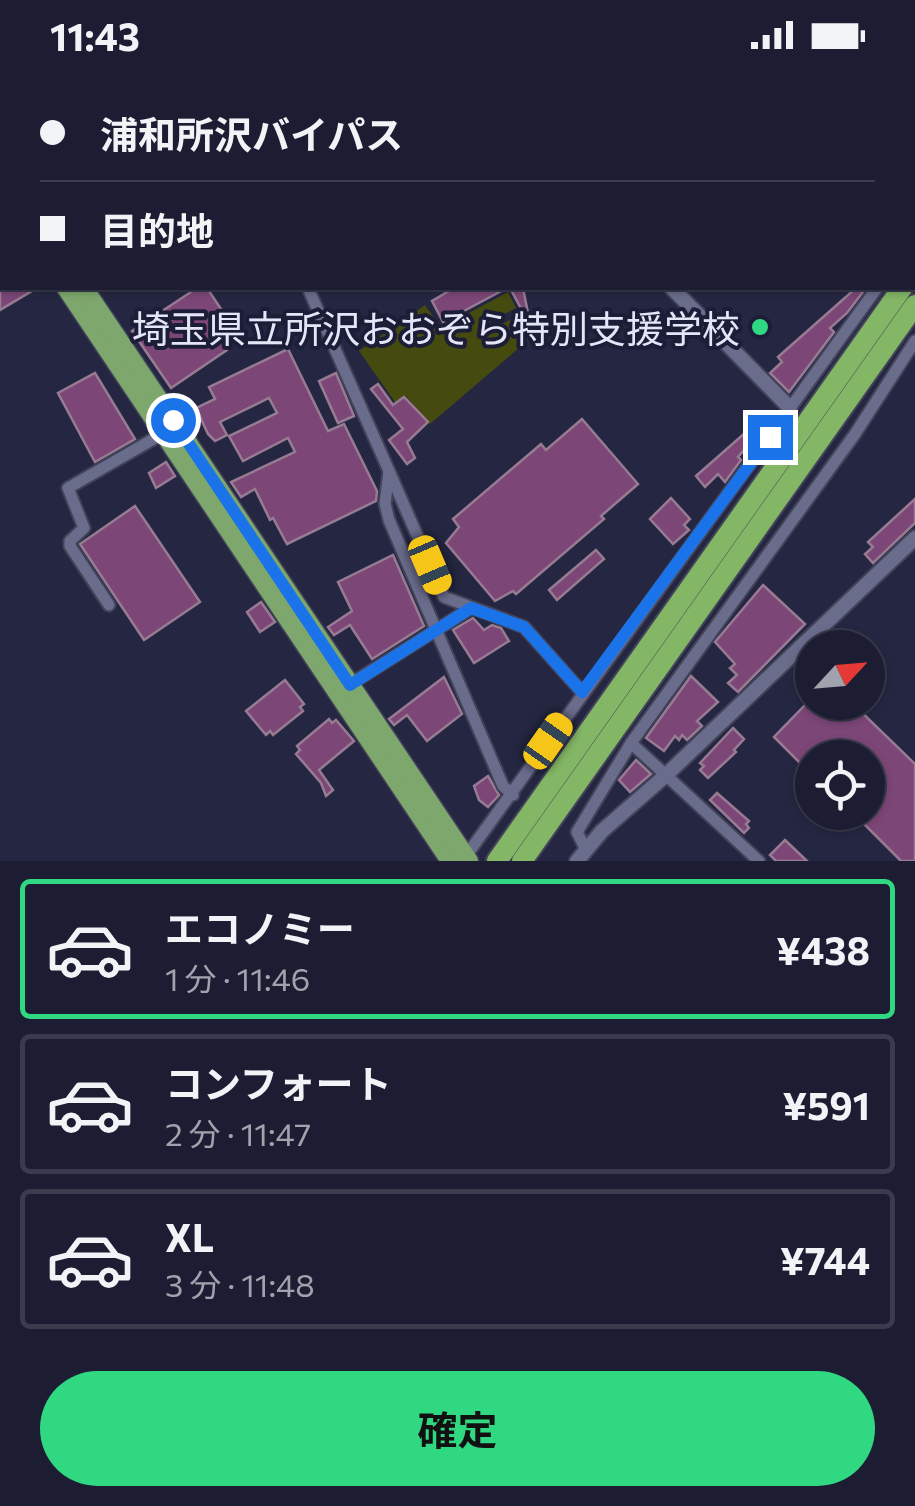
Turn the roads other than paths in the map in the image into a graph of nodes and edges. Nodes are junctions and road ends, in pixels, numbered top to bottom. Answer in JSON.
{"nodes":[{"id":1,"x":67,"y":290,"type":"edge"},
{"id":2,"x":85,"y":290,"type":"edge"},
{"id":3,"x":309,"y":290,"type":"edge"},
{"id":4,"x":674,"y":290,"type":"edge"},
{"id":5,"x":876,"y":290,"type":"edge"},
{"id":6,"x":901,"y":290,"type":"edge"},
{"id":7,"x":915,"y":305,"type":"edge"},
{"id":8,"x":915,"y":341,"type":"edge"},
{"id":9,"x":790,"y":408,"type":"junction"},
{"id":10,"x":164,"y":433,"type":"junction"},
{"id":11,"x":389,"y":471,"type":"junction"},
{"id":12,"x":915,"y":538,"type":"edge"},
{"id":13,"x":109,"y":605,"type":"dead end"},
{"id":14,"x":471,"y":608,"type":"junction"},
{"id":15,"x":437,"y":628,"type":"junction"},
{"id":16,"x":350,"y":685,"type":"junction"},
{"id":17,"x":582,"y":692,"type":"junction"},
{"id":18,"x":619,"y":724,"type":"junction"},
{"id":19,"x":631,"y":742,"type":"junction"},
{"id":20,"x":665,"y":776,"type":"junction"},
{"id":21,"x":513,"y":796,"type":"junction"},
{"id":22,"x":581,"y":854,"type":"edge"},
{"id":23,"x":462,"y":859,"type":"edge"},
{"id":24,"x":497,"y":861,"type":"edge"},
{"id":25,"x":522,"y":861,"type":"edge"},
{"id":26,"x":536,"y":861,"type":"edge"},
{"id":27,"x":759,"y":861,"type":"edge"}],
"edges":[{"from":1,"to":10,"type":"highway"},
{"from":2,"to":16,"type":"highway"},
{"from":3,"to":11,"type":"street"},
{"from":4,"to":9,"type":"street"},
{"from":5,"to":9,"type":"street"},
{"from":6,"to":24,"type":"highway"},
{"from":7,"to":18,"type":"highway"},
{"from":8,"to":19,"type":"street"},
{"from":9,"to":17,"type":"street"},
{"from":10,"to":13,"type":"street"},
{"from":10,"to":23,"type":"highway"},
{"from":11,"to":14,"type":"street"},
{"from":11,"to":15,"type":"street"},
{"from":12,"to":20,"type":"street"},
{"from":14,"to":15,"type":"street"},
{"from":14,"to":17,"type":"street"},
{"from":15,"to":16,"type":"street"},
{"from":15,"to":21,"type":"street"},
{"from":16,"to":23,"type":"highway"},
{"from":17,"to":21,"type":"street"},
{"from":18,"to":25,"type":"highway"},
{"from":18,"to":26,"type":"highway"},
{"from":19,"to":20,"type":"street"},
{"from":19,"to":22,"type":"street"},
{"from":20,"to":22,"type":"street"},
{"from":20,"to":27,"type":"street"},
{"from":21,"to":23,"type":"street"}]}
